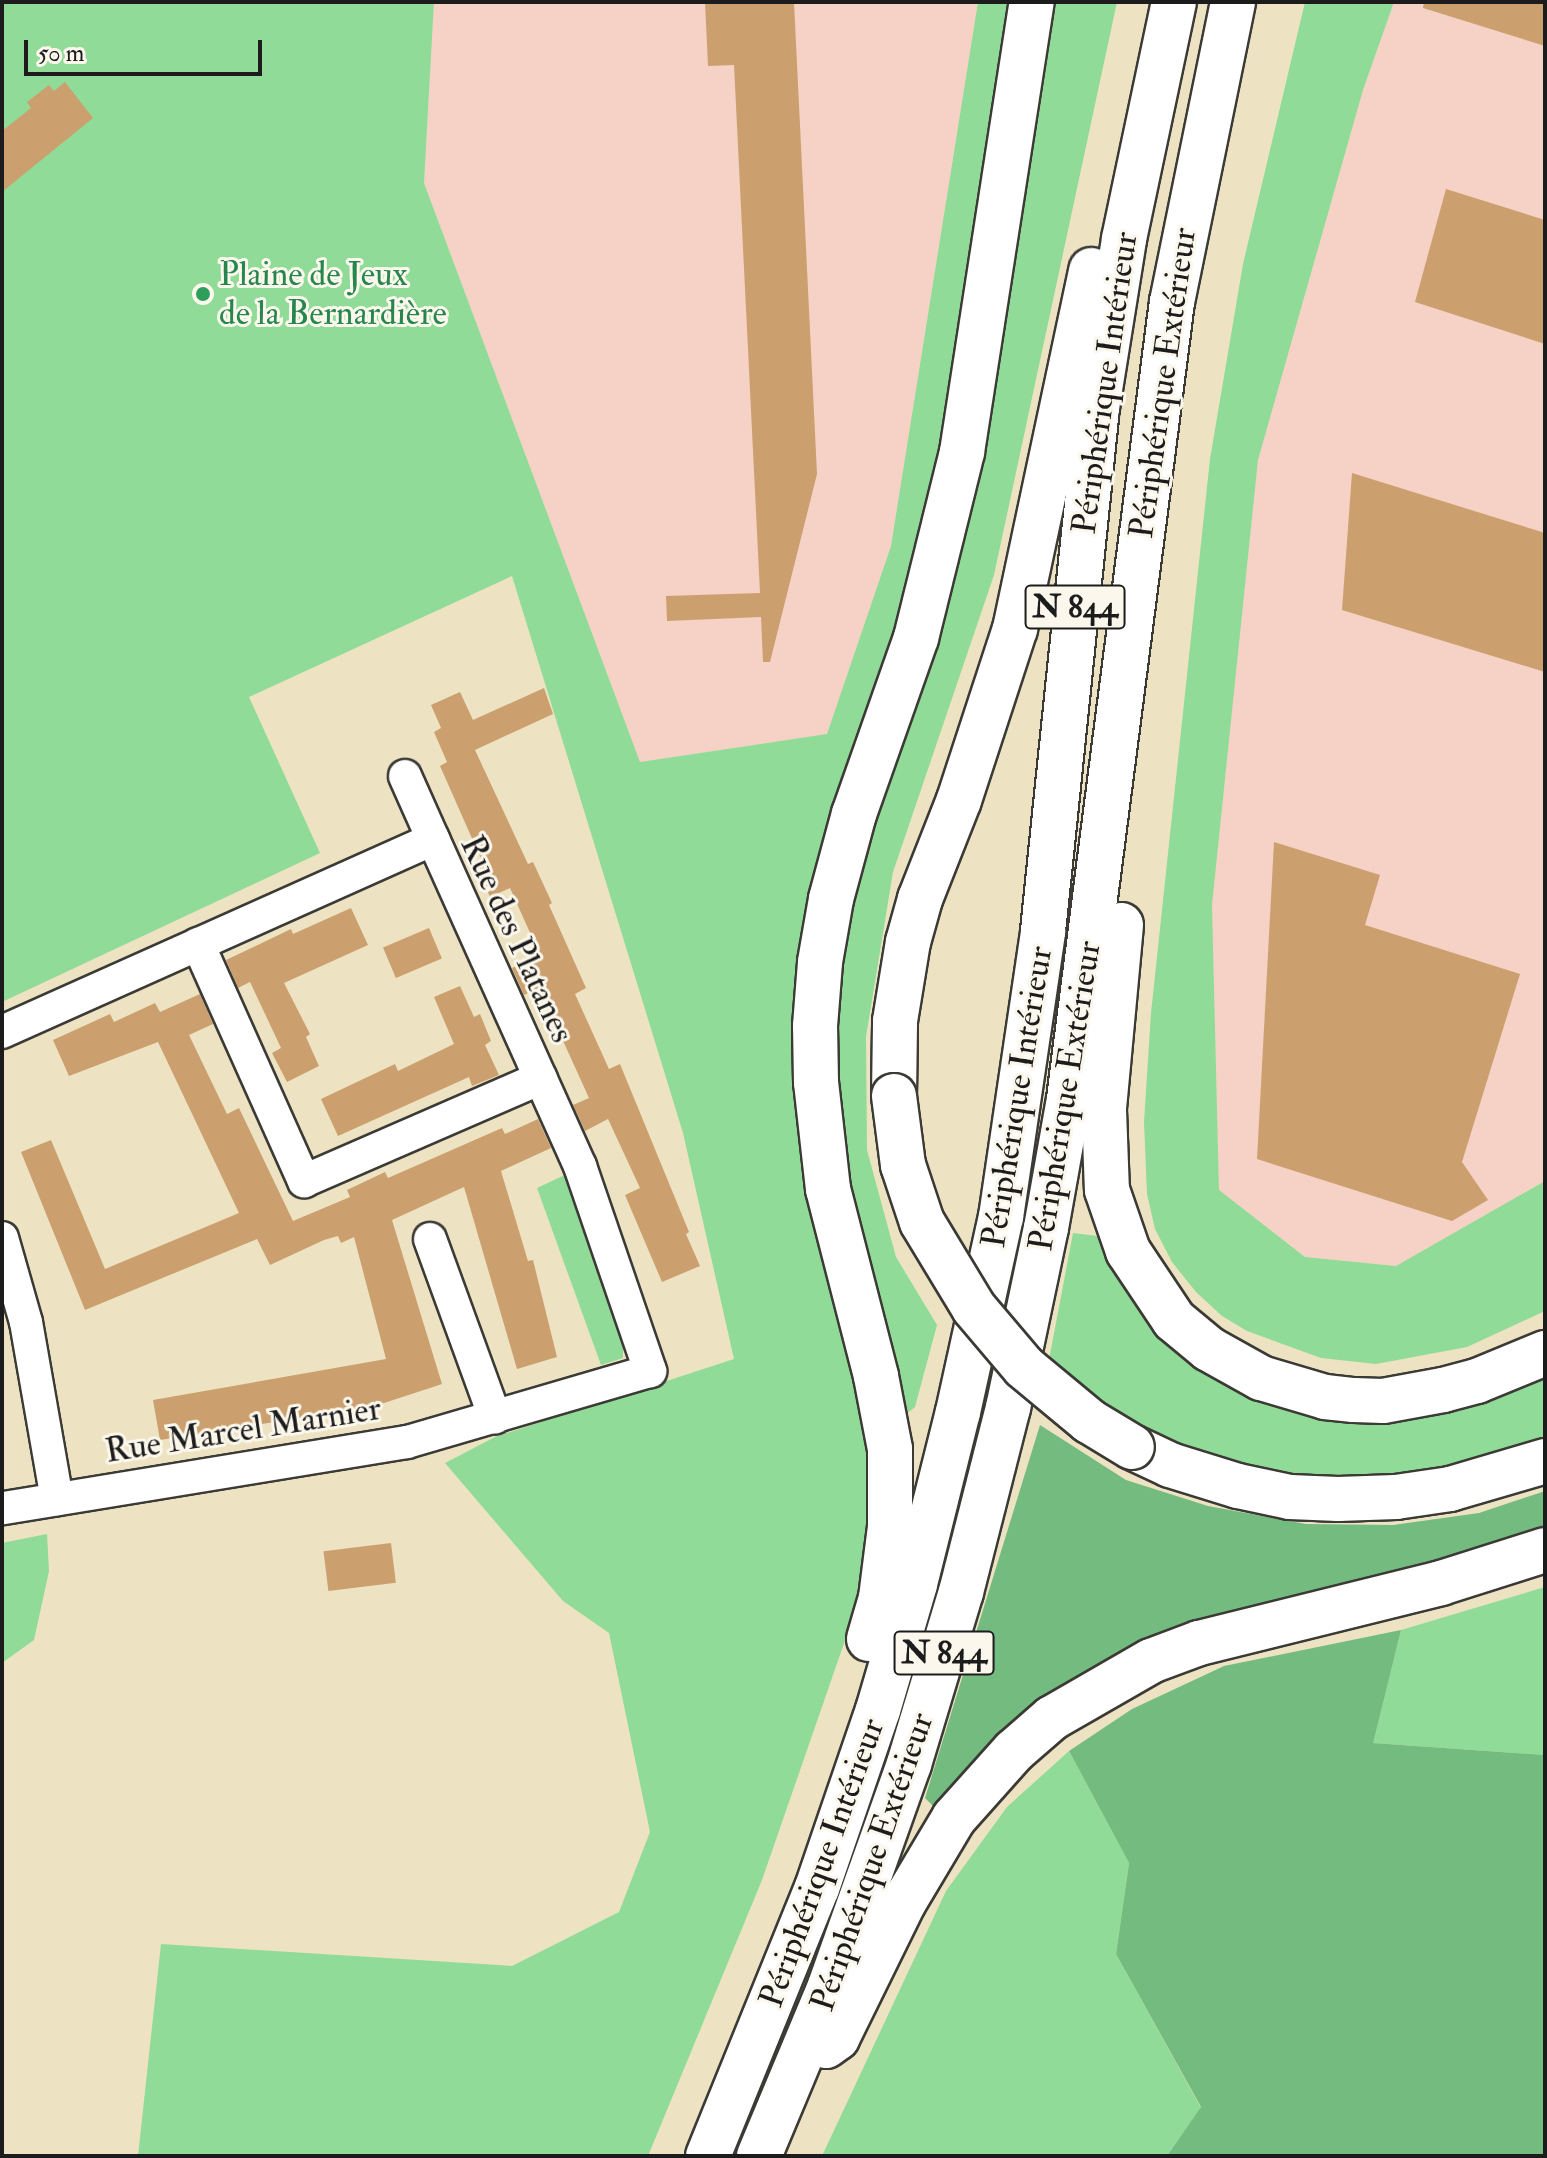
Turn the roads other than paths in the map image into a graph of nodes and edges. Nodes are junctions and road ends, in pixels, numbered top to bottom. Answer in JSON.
{"nodes":[{"id":1,"x":1032,"y":2,"type":"edge"},
{"id":2,"x":1159,"y":2,"type":"edge"},
{"id":3,"x":1174,"y":2,"type":"edge"},
{"id":4,"x":1233,"y":2,"type":"edge"},
{"id":5,"x":1127,"y":647,"type":"junction"},
{"id":6,"x":405,"y":776,"type":"dead end"},
{"id":7,"x":433,"y":839,"type":"junction"},
{"id":8,"x":198,"y":944,"type":"junction"},
{"id":9,"x":2,"y":1032,"type":"edge"},
{"id":10,"x":541,"y":1078,"type":"junction"},
{"id":11,"x":2,"y":1238,"type":"edge"},
{"id":12,"x":430,"y":1239,"type":"dead end"},
{"id":13,"x":1545,"y":1353,"type":"edge"},
{"id":14,"x":650,"y":1371,"type":"joint"},
{"id":15,"x":495,"y":1418,"type":"junction"},
{"id":16,"x":1545,"y":1461,"type":"edge"},
{"id":17,"x":57,"y":1499,"type":"junction"},
{"id":18,"x":2,"y":1508,"type":"edge"},
{"id":19,"x":1545,"y":1550,"type":"edge"},
{"id":20,"x":769,"y":2013,"type":"junction"},
{"id":21,"x":798,"y":2066,"type":"junction"},
{"id":22,"x":708,"y":2156,"type":"edge"},
{"id":23,"x":759,"y":2156,"type":"edge"}],
"edges":[{"from":1,"to":20,"type":"highway"},
{"from":2,"to":16,"type":"highway","bridge":true},
{"from":3,"to":20,"type":"highway","name":"Périphérique Intérieur","number":"N 844"},
{"from":4,"to":5,"type":"highway","name":"Périphérique Extérieur","number":"N 844"},
{"from":5,"to":13,"type":"highway"},
{"from":5,"to":21,"type":"highway","name":"Périphérique Extérieur","number":"N 844"},
{"from":6,"to":7,"type":"street"},
{"from":7,"to":8,"type":"street","name":"Rue des Platanes"},
{"from":7,"to":10,"type":"street","name":"Rue des Platanes"},
{"from":8,"to":9,"type":"street","name":"Rue des Platanes"},
{"from":8,"to":10,"type":"street"},
{"from":10,"to":14,"type":"street","name":"Rue des Platanes"},
{"from":11,"to":17,"type":"street"},
{"from":12,"to":15,"type":"street"},
{"from":14,"to":15,"type":"street","name":"Rue Marcel Marnier"},
{"from":15,"to":17,"type":"street","name":"Rue Marcel Marnier"},
{"from":17,"to":18,"type":"street","name":"Rue Marcel Marnier"},
{"from":19,"to":21,"type":"highway"},
{"from":20,"to":22,"type":"highway","name":"Périphérique Intérieur","number":"N 844"},
{"from":21,"to":23,"type":"highway","name":"Périphérique Extérieur","number":"N 844"}]}
